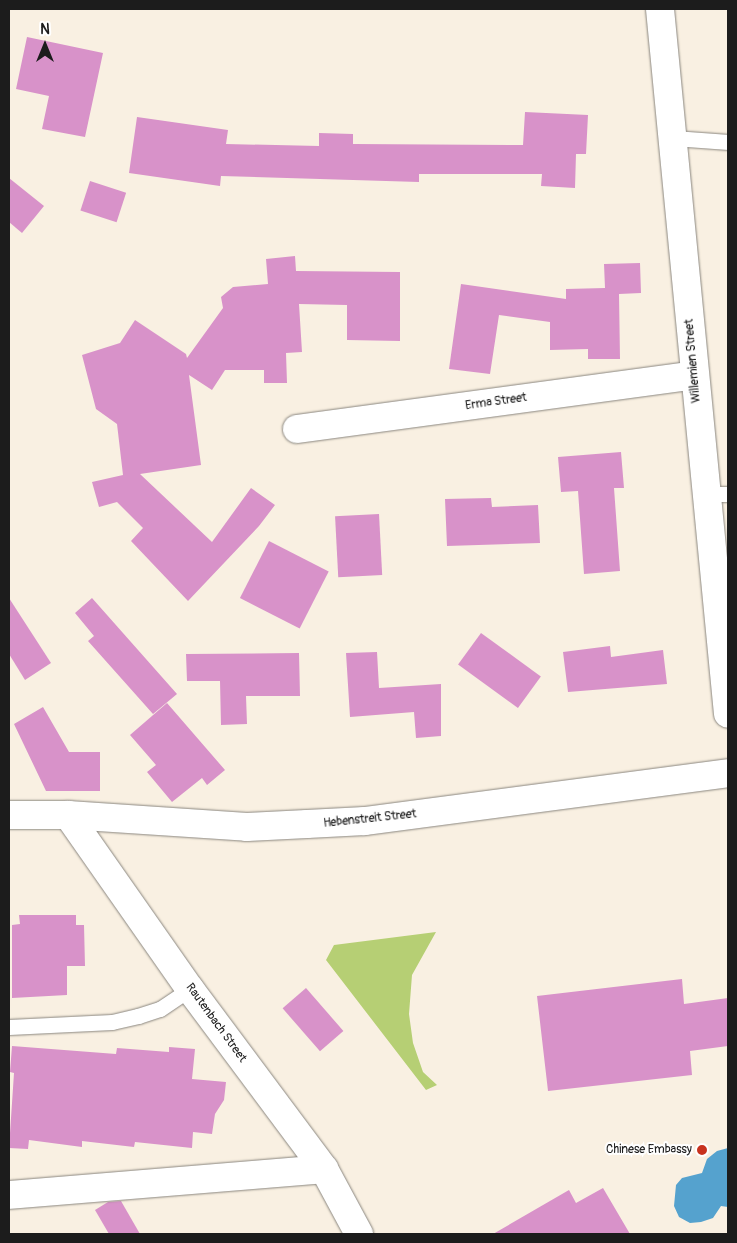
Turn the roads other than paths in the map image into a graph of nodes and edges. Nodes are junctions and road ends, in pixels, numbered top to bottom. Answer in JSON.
{"nodes":[{"id":1,"x":660,"y":9,"type":"edge"},
{"id":2,"x":674,"y":138,"type":"junction"},
{"id":3,"x":728,"y":142,"type":"edge"},
{"id":4,"x":694,"y":375,"type":"junction"},
{"id":5,"x":297,"y":429,"type":"dead end"},
{"id":6,"x":716,"y":494,"type":"edge"},
{"id":7,"x":726,"y":676,"type":"edge"},
{"id":8,"x":728,"y":714,"type":"edge"},
{"id":9,"x":728,"y":773,"type":"edge"},
{"id":10,"x":9,"y":815,"type":"edge"},
{"id":11,"x":68,"y":815,"type":"junction"},
{"id":12,"x":190,"y":989,"type":"junction"},
{"id":13,"x":9,"y":1027,"type":"edge"},
{"id":14,"x":324,"y":1169,"type":"junction"},
{"id":15,"x":9,"y":1195,"type":"edge"},
{"id":16,"x":359,"y":1234,"type":"edge"}],
"edges":[{"from":1,"to":2,"type":"street","name":"Willemien Street"},
{"from":2,"to":3,"type":"lane"},
{"from":2,"to":4,"type":"street","name":"Willemien Street"},
{"from":4,"to":5,"type":"street","name":"Erma Street"},
{"from":4,"to":6,"type":"street","name":"Willemien Street"},
{"from":6,"to":7,"type":"street","name":"Willemien Street"},
{"from":7,"to":8,"type":"street","name":"Willemien Street"},
{"from":9,"to":11,"type":"street","name":"Hebenstreit Street"},
{"from":10,"to":11,"type":"street","name":"Hebenstreit Street"},
{"from":11,"to":12,"type":"street","name":"Rautenbach Street"},
{"from":12,"to":13,"type":"lane"},
{"from":12,"to":14,"type":"street","name":"Rautenbach Street"},
{"from":14,"to":15,"type":"street"},
{"from":14,"to":16,"type":"street","name":"Rautenbach Street"}]}
